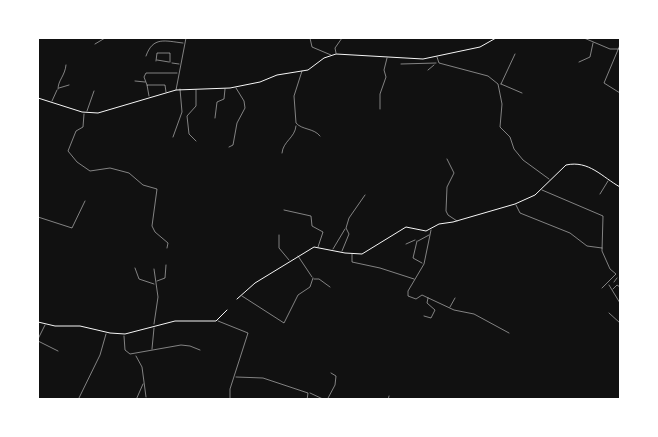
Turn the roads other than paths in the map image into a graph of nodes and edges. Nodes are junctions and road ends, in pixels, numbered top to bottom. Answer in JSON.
{"nodes":[{"id":1,"x":105,"y":38,"type":"edge"},
{"id":2,"x":186,"y":38,"type":"edge"},
{"id":3,"x":310,"y":38,"type":"edge"},
{"id":4,"x":342,"y":38,"type":"edge"},
{"id":5,"x":496,"y":38,"type":"edge"},
{"id":6,"x":584,"y":38,"type":"edge"},
{"id":7,"x":593,"y":42,"type":"junction"},
{"id":8,"x":95,"y":44,"type":"dead end"},
{"id":9,"x":185,"y":44,"type":"junction"},
{"id":10,"x":620,"y":45,"type":"edge"},
{"id":11,"x":620,"y":49,"type":"edge"},
{"id":12,"x":336,"y":54,"type":"junction"},
{"id":13,"x":515,"y":54,"type":"dead end"},
{"id":14,"x":331,"y":55,"type":"junction"},
{"id":15,"x":146,"y":56,"type":"dead end"},
{"id":16,"x":387,"y":57,"type":"junction"},
{"id":17,"x":436,"y":57,"type":"junction"},
{"id":18,"x":170,"y":62,"type":"junction"},
{"id":19,"x":579,"y":62,"type":"dead end"},
{"id":20,"x":436,"y":63,"type":"junction"},
{"id":21,"x":439,"y":63,"type":"junction"},
{"id":22,"x":180,"y":64,"type":"junction"},
{"id":23,"x":401,"y":64,"type":"dead end"},
{"id":24,"x":66,"y":65,"type":"dead end"},
{"id":25,"x":428,"y":70,"type":"dead end"},
{"id":26,"x":302,"y":71,"type":"junction"},
{"id":27,"x":178,"y":73,"type":"junction"},
{"id":28,"x":134,"y":81,"type":"dead end"},
{"id":29,"x":146,"y":82,"type":"junction"},
{"id":30,"x":500,"y":84,"type":"junction"},
{"id":31,"x":69,"y":85,"type":"dead end"},
{"id":32,"x":147,"y":86,"type":"junction"},
{"id":33,"x":236,"y":88,"type":"junction"},
{"id":34,"x":58,"y":89,"type":"junction"},
{"id":35,"x":196,"y":89,"type":"junction"},
{"id":36,"x":225,"y":89,"type":"junction"},
{"id":37,"x":176,"y":90,"type":"junction"},
{"id":38,"x":94,"y":91,"type":"dead end"},
{"id":39,"x":180,"y":91,"type":"junction"},
{"id":40,"x":166,"y":92,"type":"junction"},
{"id":41,"x":522,"y":93,"type":"dead end"},
{"id":42,"x":620,"y":93,"type":"edge"},
{"id":43,"x":149,"y":96,"type":"junction"},
{"id":44,"x":38,"y":98,"type":"edge"},
{"id":45,"x":53,"y":100,"type":"junction"},
{"id":46,"x":380,"y":109,"type":"dead end"},
{"id":47,"x":85,"y":112,"type":"junction"},
{"id":48,"x":215,"y":118,"type":"dead end"},
{"id":49,"x":297,"y":125,"type":"junction"},
{"id":50,"x":173,"y":136,"type":"dead end"},
{"id":51,"x":320,"y":136,"type":"dead end"},
{"id":52,"x":196,"y":141,"type":"dead end"},
{"id":53,"x":229,"y":147,"type":"dead end"},
{"id":54,"x":282,"y":153,"type":"dead end"},
{"id":55,"x":447,"y":159,"type":"dead end"},
{"id":56,"x":548,"y":180,"type":"junction"},
{"id":57,"x":610,"y":180,"type":"junction"},
{"id":58,"x":620,"y":187,"type":"edge"},
{"id":59,"x":540,"y":189,"type":"junction"},
{"id":60,"x":600,"y":194,"type":"dead end"},
{"id":61,"x":365,"y":196,"type":"dead end"},
{"id":62,"x":86,"y":201,"type":"dead end"},
{"id":63,"x":515,"y":204,"type":"junction"},
{"id":64,"x":284,"y":210,"type":"dead end"},
{"id":65,"x":38,"y":218,"type":"edge"},
{"id":66,"x":458,"y":221,"type":"junction"},
{"id":67,"x":347,"y":229,"type":"junction"},
{"id":68,"x":431,"y":230,"type":"junction"},
{"id":69,"x":430,"y":234,"type":"junction"},
{"id":70,"x":279,"y":235,"type":"dead end"},
{"id":71,"x":417,"y":241,"type":"junction"},
{"id":72,"x":406,"y":244,"type":"dead end"},
{"id":73,"x":318,"y":246,"type":"junction"},
{"id":74,"x":168,"y":248,"type":"dead end"},
{"id":75,"x":602,"y":248,"type":"junction"},
{"id":76,"x":332,"y":251,"type":"junction"},
{"id":77,"x":342,"y":253,"type":"junction"},
{"id":78,"x":352,"y":254,"type":"junction"},
{"id":79,"x":298,"y":256,"type":"junction"},
{"id":80,"x":290,"y":261,"type":"junction"},
{"id":81,"x":424,"y":264,"type":"junction"},
{"id":82,"x":166,"y":265,"type":"dead end"},
{"id":83,"x":135,"y":268,"type":"dead end"},
{"id":84,"x":154,"y":269,"type":"dead end"},
{"id":85,"x":615,"y":276,"type":"junction"},
{"id":86,"x":313,"y":278,"type":"junction"},
{"id":87,"x":414,"y":279,"type":"junction"},
{"id":88,"x":614,"y":282,"type":"dead end"},
{"id":89,"x":156,"y":283,"type":"junction"},
{"id":90,"x":608,"y":284,"type":"junction"},
{"id":91,"x":330,"y":287,"type":"dead end"},
{"id":92,"x":620,"y":287,"type":"edge"},
{"id":93,"x":602,"y":288,"type":"dead end"},
{"id":94,"x":612,"y":290,"type":"junction"},
{"id":95,"x":240,"y":295,"type":"junction"},
{"id":96,"x":428,"y":298,"type":"junction"},
{"id":97,"x":456,"y":298,"type":"dead end"},
{"id":98,"x":237,"y":299,"type":"dead end"},
{"id":99,"x":620,"y":303,"type":"edge"},
{"id":100,"x":450,"y":308,"type":"junction"},
{"id":101,"x":228,"y":310,"type":"dead end"},
{"id":102,"x":609,"y":314,"type":"dead end"},
{"id":103,"x":424,"y":316,"type":"dead end"},
{"id":104,"x":218,"y":321,"type":"junction"},
{"id":105,"x":38,"y":322,"type":"edge"},
{"id":106,"x":620,"y":323,"type":"edge"},
{"id":107,"x":46,"y":325,"type":"junction"},
{"id":108,"x":154,"y":327,"type":"junction"},
{"id":109,"x":106,"y":332,"type":"junction"},
{"id":110,"x":509,"y":333,"type":"dead end"},
{"id":111,"x":124,"y":334,"type":"junction"},
{"id":112,"x":38,"y":340,"type":"edge"},
{"id":113,"x":200,"y":350,"type":"dead end"},
{"id":114,"x":58,"y":351,"type":"dead end"},
{"id":115,"x":152,"y":351,"type":"junction"},
{"id":116,"x":135,"y":354,"type":"junction"},
{"id":117,"x":331,"y":373,"type":"dead end"},
{"id":118,"x":234,"y":377,"type":"junction"},
{"id":119,"x":144,"y":383,"type":"junction"},
{"id":120,"x":308,"y":393,"type":"junction"},
{"id":121,"x":389,"y":396,"type":"dead end"},
{"id":122,"x":146,"y":397,"type":"dead end"},
{"id":123,"x":78,"y":400,"type":"edge"},
{"id":124,"x":136,"y":400,"type":"edge"},
{"id":125,"x":230,"y":400,"type":"edge"},
{"id":126,"x":307,"y":400,"type":"edge"},
{"id":127,"x":326,"y":400,"type":"edge"},
{"id":128,"x":388,"y":400,"type":"edge"}],
"edges":[{"from":1,"to":8,"type":"street"},
{"from":2,"to":9,"type":"street"},
{"from":3,"to":14,"type":"street"},
{"from":4,"to":12,"type":"street"},
{"from":5,"to":17,"type":"street"},
{"from":6,"to":7,"type":"street"},
{"from":7,"to":11,"type":"street"},
{"from":7,"to":19,"type":"street"},
{"from":9,"to":15,"type":"street"},
{"from":9,"to":22,"type":"street"},
{"from":10,"to":11,"type":"street"},
{"from":11,"to":42,"type":"street"},
{"from":12,"to":14,"type":"street"},
{"from":12,"to":16,"type":"street"},
{"from":13,"to":30,"type":"street"},
{"from":14,"to":26,"type":"street"},
{"from":16,"to":17,"type":"street"},
{"from":16,"to":46,"type":"street"},
{"from":17,"to":21,"type":"street"},
{"from":18,"to":18,"type":"street"},
{"from":18,"to":22,"type":"street"},
{"from":20,"to":21,"type":"street"},
{"from":20,"to":23,"type":"street"},
{"from":20,"to":25,"type":"street"},
{"from":21,"to":30,"type":"street"},
{"from":22,"to":27,"type":"street"},
{"from":24,"to":34,"type":"street"},
{"from":26,"to":33,"type":"street"},
{"from":26,"to":49,"type":"street"},
{"from":27,"to":29,"type":"street"},
{"from":27,"to":37,"type":"street"},
{"from":28,"to":29,"type":"street"},
{"from":29,"to":32,"type":"street"},
{"from":30,"to":41,"type":"street"},
{"from":30,"to":56,"type":"street"},
{"from":31,"to":34,"type":"street"},
{"from":32,"to":40,"type":"street"},
{"from":32,"to":43,"type":"street"},
{"from":33,"to":36,"type":"street"},
{"from":33,"to":53,"type":"street"},
{"from":34,"to":45,"type":"street"},
{"from":35,"to":36,"type":"street"},
{"from":35,"to":39,"type":"street"},
{"from":35,"to":52,"type":"street"},
{"from":36,"to":48,"type":"street"},
{"from":37,"to":39,"type":"street"},
{"from":37,"to":40,"type":"street"},
{"from":38,"to":47,"type":"street"},
{"from":39,"to":50,"type":"street"},
{"from":40,"to":43,"type":"street"},
{"from":43,"to":47,"type":"street"},
{"from":44,"to":45,"type":"street"},
{"from":45,"to":47,"type":"street"},
{"from":47,"to":74,"type":"street"},
{"from":49,"to":51,"type":"street"},
{"from":49,"to":54,"type":"street"},
{"from":55,"to":66,"type":"street"},
{"from":56,"to":57,"type":"street"},
{"from":56,"to":59,"type":"street"},
{"from":57,"to":58,"type":"street"},
{"from":57,"to":60,"type":"street"},
{"from":59,"to":63,"type":"street"},
{"from":59,"to":75,"type":"street"},
{"from":61,"to":67,"type":"street"},
{"from":62,"to":65,"type":"street"},
{"from":63,"to":66,"type":"street"},
{"from":63,"to":75,"type":"street"},
{"from":64,"to":73,"type":"street"},
{"from":66,"to":68,"type":"street"},
{"from":67,"to":76,"type":"street"},
{"from":67,"to":77,"type":"street"},
{"from":68,"to":69,"type":"street"},
{"from":68,"to":78,"type":"street"},
{"from":69,"to":71,"type":"street"},
{"from":69,"to":81,"type":"street"},
{"from":70,"to":80,"type":"street"},
{"from":71,"to":72,"type":"street"},
{"from":71,"to":81,"type":"street"},
{"from":73,"to":76,"type":"street"},
{"from":73,"to":79,"type":"street"},
{"from":75,"to":85,"type":"street"},
{"from":76,"to":77,"type":"street"},
{"from":77,"to":78,"type":"street"},
{"from":78,"to":87,"type":"street"},
{"from":79,"to":80,"type":"street"},
{"from":79,"to":86,"type":"street"},
{"from":80,"to":95,"type":"street"},
{"from":81,"to":87,"type":"street"},
{"from":82,"to":89,"type":"street"},
{"from":83,"to":89,"type":"street"},
{"from":84,"to":89,"type":"street"},
{"from":85,"to":88,"type":"street"},
{"from":85,"to":90,"type":"street"},
{"from":86,"to":91,"type":"street"},
{"from":86,"to":95,"type":"street"},
{"from":87,"to":96,"type":"street"},
{"from":89,"to":108,"type":"street"},
{"from":90,"to":93,"type":"street"},
{"from":90,"to":94,"type":"street"},
{"from":92,"to":94,"type":"street"},
{"from":94,"to":99,"type":"street"},
{"from":95,"to":98,"type":"street"},
{"from":96,"to":100,"type":"street"},
{"from":96,"to":103,"type":"street"},
{"from":97,"to":100,"type":"street"},
{"from":100,"to":110,"type":"street"},
{"from":101,"to":104,"type":"street"},
{"from":102,"to":106,"type":"street"},
{"from":104,"to":108,"type":"street"},
{"from":104,"to":118,"type":"street"},
{"from":105,"to":107,"type":"street"},
{"from":107,"to":109,"type":"street"},
{"from":107,"to":112,"type":"street"},
{"from":108,"to":111,"type":"street"},
{"from":108,"to":115,"type":"street"},
{"from":109,"to":111,"type":"street"},
{"from":109,"to":123,"type":"street"},
{"from":111,"to":116,"type":"street"},
{"from":112,"to":114,"type":"street"},
{"from":113,"to":115,"type":"street"},
{"from":115,"to":116,"type":"street"},
{"from":116,"to":119,"type":"street"},
{"from":117,"to":127,"type":"street"},
{"from":118,"to":120,"type":"street"},
{"from":118,"to":125,"type":"street"},
{"from":119,"to":122,"type":"street"},
{"from":119,"to":124,"type":"street"},
{"from":120,"to":126,"type":"street"},
{"from":120,"to":127,"type":"street"},
{"from":121,"to":128,"type":"street"}]}
